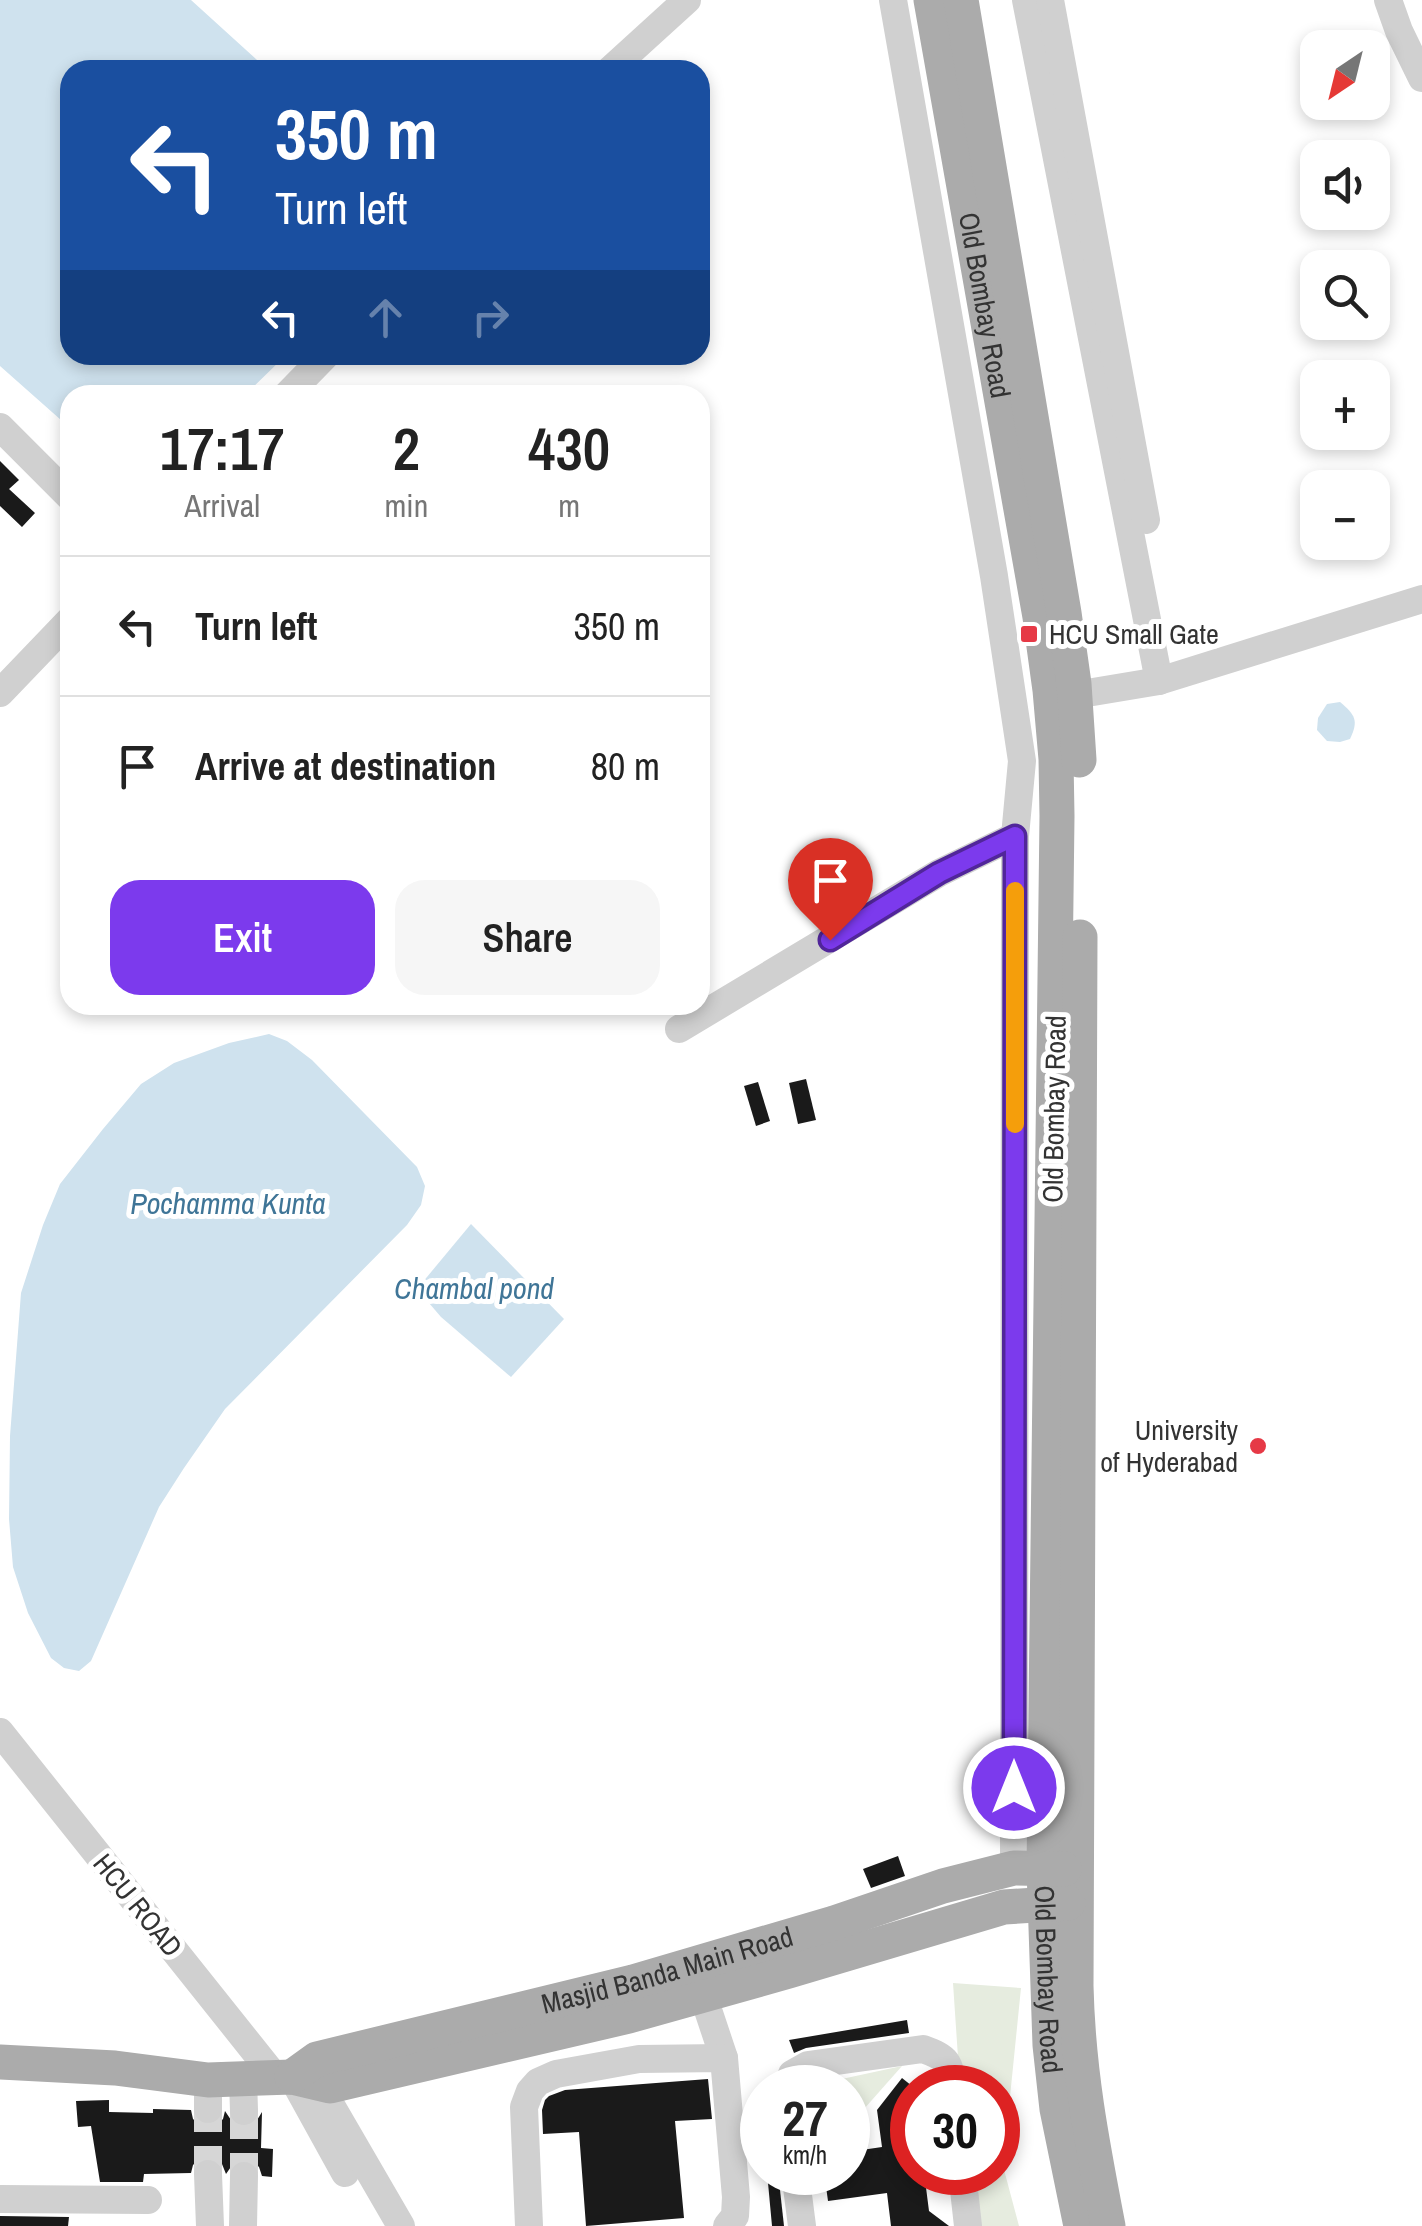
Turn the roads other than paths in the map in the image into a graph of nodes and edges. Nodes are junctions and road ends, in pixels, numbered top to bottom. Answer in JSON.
{"nodes":[{"id":1,"x":686,"y":0,"type":"edge"},
{"id":2,"x":893,"y":0,"type":"edge"},
{"id":3,"x":930,"y":0,"type":"edge"},
{"id":4,"x":961,"y":0,"type":"edge"},
{"id":5,"x":1026,"y":0,"type":"edge"},
{"id":6,"x":1050,"y":0,"type":"edge"},
{"id":7,"x":1388,"y":0,"type":"edge"},
{"id":8,"x":621,"y":60,"type":"edge"},
{"id":9,"x":1422,"y":78,"type":"edge"},
{"id":10,"x":316,"y":365,"type":"edge"},
{"id":11,"x":298,"y":385,"type":"edge"},
{"id":12,"x":0,"y":428,"type":"edge"},
{"id":13,"x":60,"y":487,"type":"edge"},
{"id":14,"x":1422,"y":599,"type":"edge"},
{"id":15,"x":60,"y":630,"type":"edge"},
{"id":16,"x":1166,"y":679,"type":"junction"},
{"id":17,"x":0,"y":693,"type":"edge"},
{"id":18,"x":1075,"y":696,"type":"junction"},
{"id":19,"x":1015,"y":836,"type":"junction"},
{"id":20,"x":710,"y":1009,"type":"edge"},
{"id":21,"x":700,"y":1015,"type":"edge"},
{"id":22,"x":678,"y":1028,"type":"dead end"},
{"id":23,"x":0,"y":1732,"type":"edge"},
{"id":24,"x":1051,"y":1883,"type":"junction"},
{"id":25,"x":703,"y":1995,"type":"junction"},
{"id":26,"x":629,"y":2016,"type":"junction"},
{"id":27,"x":639,"y":2058,"type":"junction"},
{"id":28,"x":724,"y":2058,"type":"junction"},
{"id":29,"x":0,"y":2062,"type":"edge"},
{"id":30,"x":815,"y":2065,"type":"edge"},
{"id":31,"x":949,"y":2065,"type":"edge"},
{"id":32,"x":256,"y":2088,"type":"junction"},
{"id":33,"x":345,"y":2173,"type":"dead end"},
{"id":34,"x":208,"y":2174,"type":"tunnel mouth"},
{"id":35,"x":244,"y":2176,"type":"tunnel mouth"},
{"id":36,"x":799,"y":2195,"type":"edge"},
{"id":37,"x":965,"y":2195,"type":"edge"},
{"id":38,"x":0,"y":2199,"type":"edge"},
{"id":39,"x":148,"y":2200,"type":"dead end"},
{"id":40,"x":210,"y":2226,"type":"edge"},
{"id":41,"x":243,"y":2226,"type":"edge"},
{"id":42,"x":400,"y":2226,"type":"edge"},
{"id":43,"x":529,"y":2226,"type":"edge"},
{"id":44,"x":728,"y":2226,"type":"edge"},
{"id":45,"x":802,"y":2226,"type":"edge"},
{"id":46,"x":968,"y":2226,"type":"edge"},
{"id":47,"x":1081,"y":2226,"type":"edge"},
{"id":48,"x":1108,"y":2226,"type":"edge"}],
"edges":[{"from":1,"to":8,"type":"street"},
{"from":2,"to":19,"type":"street"},
{"from":3,"to":24,"type":"main road","name":"Old Bombay Road"},
{"from":4,"to":18,"type":"main road","name":"Old Bombay Road"},
{"from":5,"to":16,"type":"street"},
{"from":6,"to":16,"type":"street"},
{"from":7,"to":9,"type":"street"},
{"from":10,"to":11,"type":"street"},
{"from":12,"to":13,"type":"street"},
{"from":14,"to":16,"type":"street"},
{"from":15,"to":17,"type":"street"},
{"from":16,"to":18,"type":"street"},
{"from":18,"to":24,"type":"main road","name":"Old Bombay Road"},
{"from":19,"to":20,"type":"street"},
{"from":19,"to":24,"type":"street"},
{"from":21,"to":22,"type":"street"},
{"from":23,"to":32,"type":"street","name":"HCU ROAD"},
{"from":24,"to":25,"type":"main road","name":"Masjid Banda Main Road"},
{"from":24,"to":32,"type":"main road","name":"Masjid Banda Main Road"},
{"from":24,"to":47,"type":"main road","name":"Old Bombay Road"},
{"from":24,"to":48,"type":"main road","name":"Old Bombay Road"},
{"from":25,"to":26,"type":"main road","name":"Masjid Banda Main Road"},
{"from":25,"to":28,"type":"street"},
{"from":26,"to":27,"type":"street"},
{"from":26,"to":32,"type":"main road","name":"Masjid Banda Main Road"},
{"from":27,"to":28,"type":"street"},
{"from":27,"to":43,"type":"street"},
{"from":28,"to":44,"type":"street"},
{"from":29,"to":32,"type":"main road","name":"Masjid Banda Main Road"},
{"from":30,"to":31,"type":"street"},
{"from":32,"to":33,"type":"street"},
{"from":32,"to":42,"type":"street"},
{"from":34,"to":40,"type":"street"},
{"from":35,"to":41,"type":"street"},
{"from":36,"to":45,"type":"street"},
{"from":37,"to":46,"type":"street"},
{"from":38,"to":39,"type":"street"}]}
